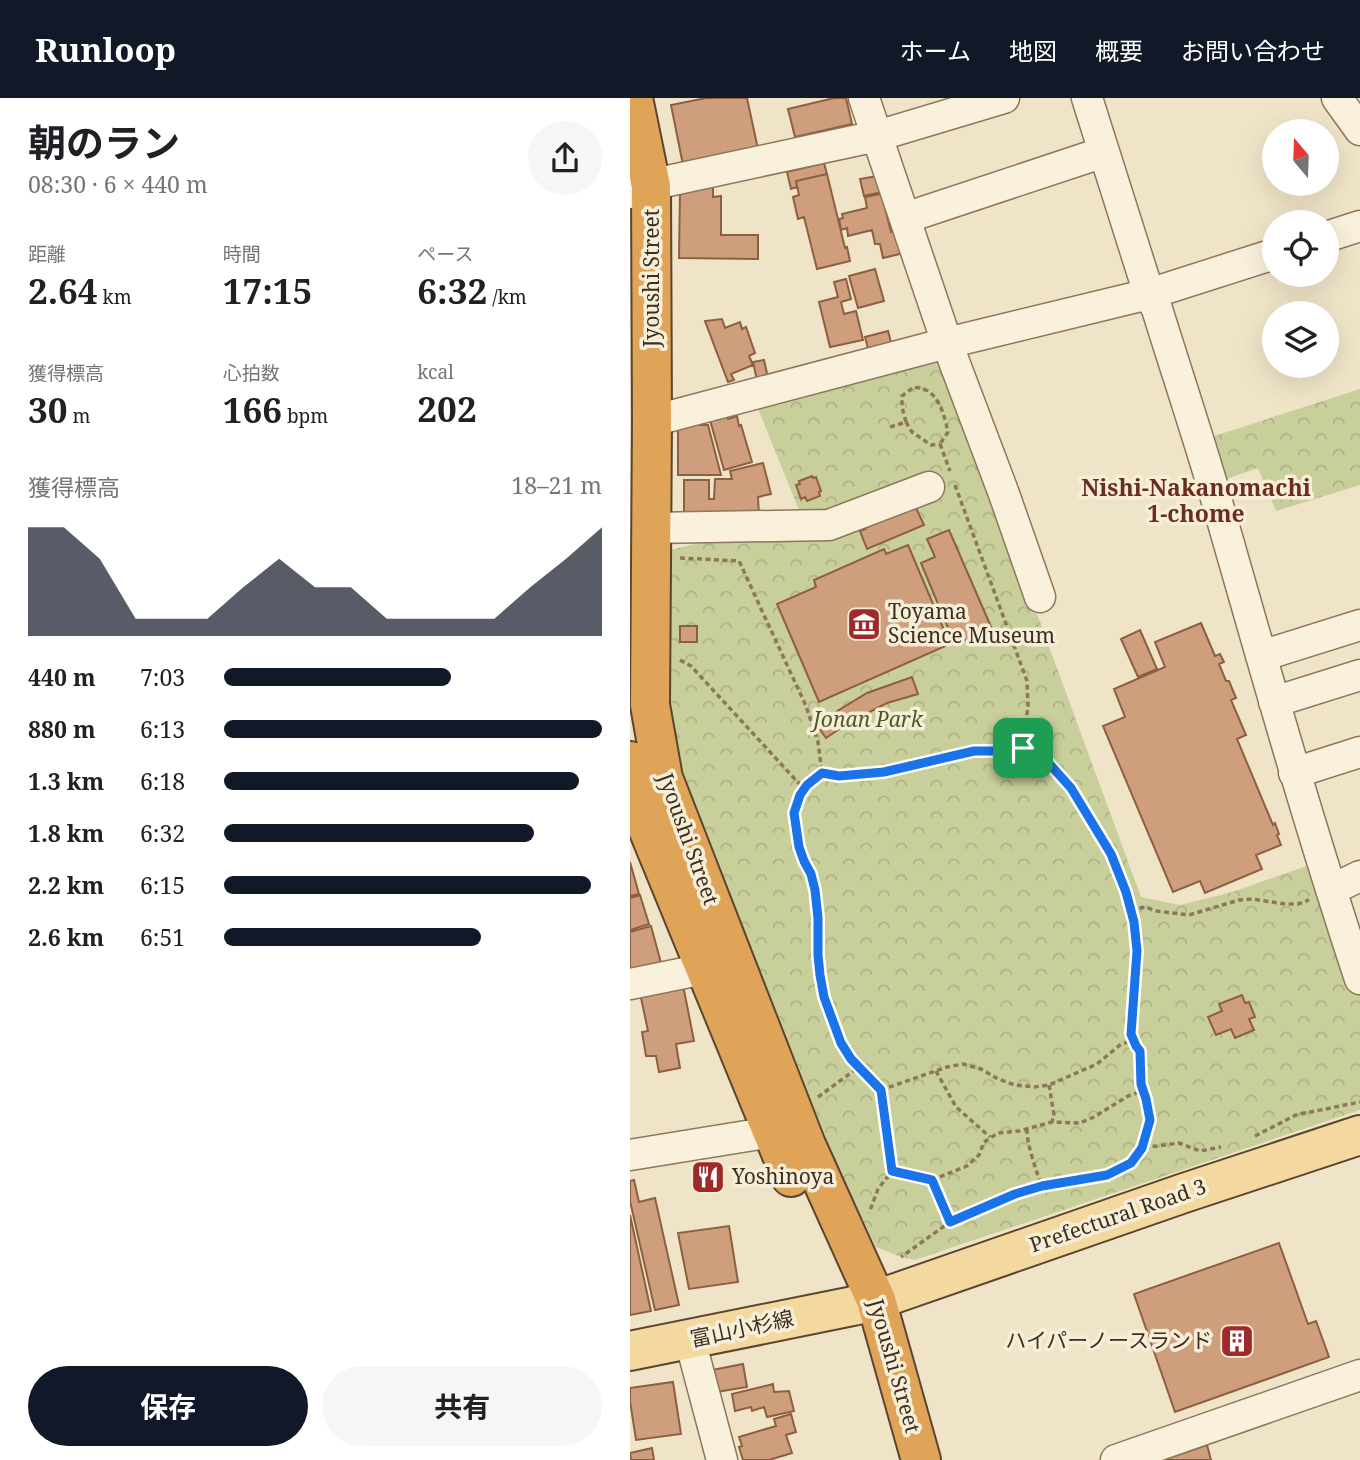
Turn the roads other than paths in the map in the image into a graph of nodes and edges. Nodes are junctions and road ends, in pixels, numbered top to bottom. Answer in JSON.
{"nodes":[{"id":1,"x":633,"y":98,"type":"edge"},
{"id":2,"x":864,"y":98,"type":"edge"},
{"id":3,"x":1004,"y":98,"type":"edge"},
{"id":4,"x":1087,"y":98,"type":"edge"},
{"id":5,"x":1337,"y":98,"type":"edge"},
{"id":6,"x":1360,"y":130,"type":"edge"},
{"id":7,"x":877,"y":136,"type":"junction"},
{"id":8,"x":1104,"y":152,"type":"junction"},
{"id":9,"x":641,"y":190,"type":"edge"},
{"id":10,"x":905,"y":218,"type":"junction"},
{"id":11,"x":1360,"y":226,"type":"edge"},
{"id":12,"x":1339,"y":233,"type":"edge"},
{"id":13,"x":1262,"y":258,"type":"edge"},
{"id":14,"x":1149,"y":294,"type":"junction"},
{"id":15,"x":947,"y":343,"type":"junction"},
{"id":16,"x":652,"y":421,"type":"junction"},
{"id":17,"x":944,"y":480,"type":"road end"},
{"id":18,"x":651,"y":528,"type":"junction"},
{"id":19,"x":1040,"y":597,"type":"dead end"},
{"id":20,"x":1360,"y":625,"type":"edge"},
{"id":21,"x":1261,"y":656,"type":"junction"},
{"id":22,"x":1360,"y":675,"type":"edge"},
{"id":23,"x":1274,"y":702,"type":"junction"},
{"id":24,"x":1360,"y":752,"type":"edge"},
{"id":25,"x":1294,"y":773,"type":"junction"},
{"id":26,"x":632,"y":780,"type":"edge"},
{"id":27,"x":1360,"y":876,"type":"edge"},
{"id":28,"x":1331,"y":890,"type":"junction"},
{"id":29,"x":704,"y":969,"type":"junction"},
{"id":30,"x":1360,"y":979,"type":"edge"},
{"id":31,"x":630,"y":984,"type":"edge"},
{"id":32,"x":772,"y":1132,"type":"junction"},
{"id":33,"x":1360,"y":1135,"type":"edge"},
{"id":34,"x":630,"y":1155,"type":"edge"},
{"id":35,"x":865,"y":1303,"type":"junction"},
{"id":36,"x":690,"y":1340,"type":"junction"},
{"id":37,"x":630,"y":1352,"type":"edge"},
{"id":38,"x":1360,"y":1375,"type":"edge"},
{"id":39,"x":722,"y":1460,"type":"edge"},
{"id":40,"x":896,"y":1460,"type":"edge"},
{"id":41,"x":921,"y":1460,"type":"edge"},
{"id":42,"x":1116,"y":1460,"type":"edge"}],
"edges":[{"from":1,"to":9,"type":"highway","name":"Jyoushi Street"},
{"from":2,"to":7,"type":"street"},
{"from":3,"to":7,"type":"street"},
{"from":4,"to":8,"type":"street"},
{"from":5,"to":6,"type":"street"},
{"from":7,"to":9,"type":"street"},
{"from":7,"to":10,"type":"street"},
{"from":8,"to":10,"type":"street"},
{"from":8,"to":14,"type":"street"},
{"from":9,"to":16,"type":"highway","name":"Jyoushi Street"},
{"from":10,"to":15,"type":"street"},
{"from":11,"to":12,"type":"street"},
{"from":13,"to":14,"type":"street"},
{"from":14,"to":15,"type":"street"},
{"from":14,"to":21,"type":"street"},
{"from":15,"to":16,"type":"street"},
{"from":15,"to":19,"type":"street"},
{"from":16,"to":18,"type":"highway","name":"Jyoushi Street"},
{"from":17,"to":18,"type":"street"},
{"from":18,"to":35,"type":"highway","name":"Jyoushi Street"},
{"from":20,"to":21,"type":"street"},
{"from":21,"to":23,"type":"street"},
{"from":22,"to":23,"type":"street"},
{"from":23,"to":25,"type":"street"},
{"from":24,"to":25,"type":"street"},
{"from":25,"to":28,"type":"street"},
{"from":26,"to":29,"type":"highway","name":"Jyoushi Street"},
{"from":27,"to":28,"type":"street"},
{"from":28,"to":30,"type":"street"},
{"from":29,"to":31,"type":"street"},
{"from":29,"to":32,"type":"highway","name":"Jyoushi Street"},
{"from":32,"to":34,"type":"street"},
{"from":32,"to":35,"type":"highway","name":"Jyoushi Street"},
{"from":33,"to":35,"type":"main road","name":"Prefectural Road 3"},
{"from":35,"to":36,"type":"main road","name":"富山小杉線"},
{"from":35,"to":40,"type":"highway","name":"Jyoushi Street"},
{"from":35,"to":41,"type":"highway","name":"Jyoushi Street"},
{"from":36,"to":37,"type":"main road","name":"富山小杉線"},
{"from":36,"to":39,"type":"street"},
{"from":38,"to":42,"type":"street"}]}
